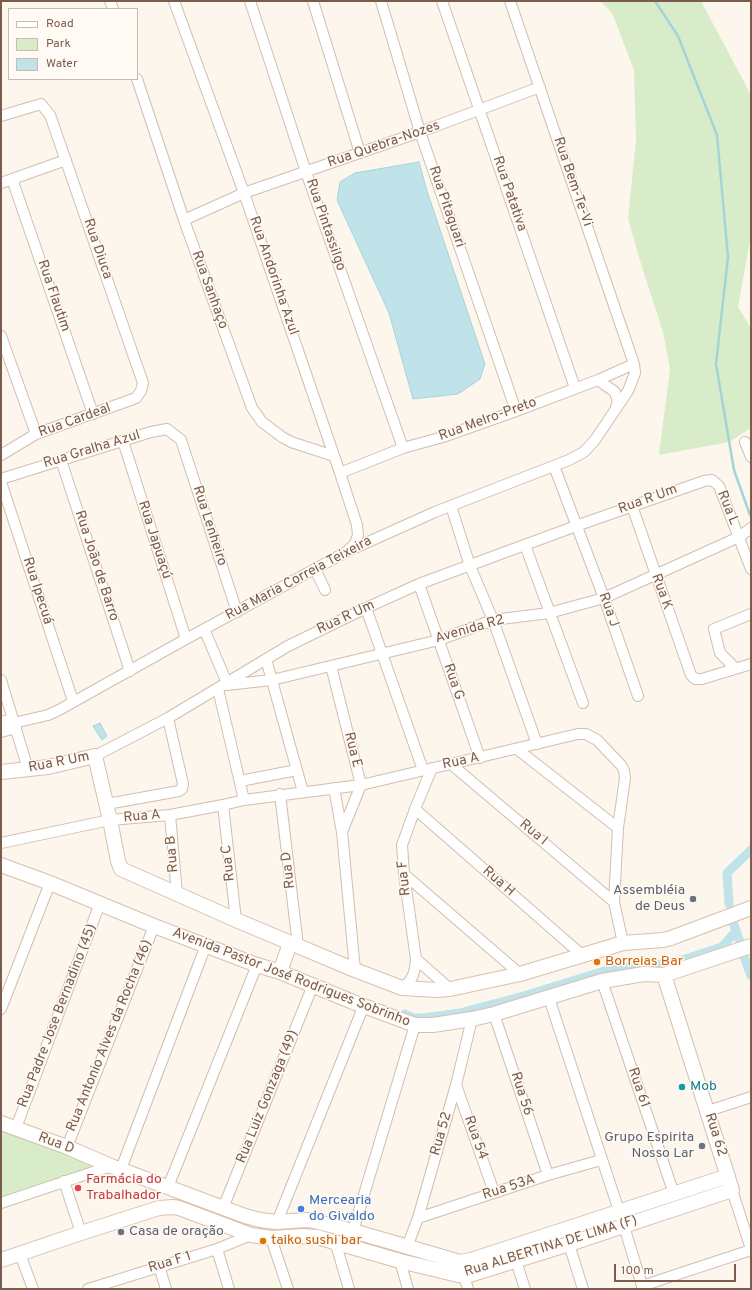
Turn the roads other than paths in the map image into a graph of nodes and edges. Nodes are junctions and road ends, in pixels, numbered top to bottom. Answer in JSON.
{"nodes":[{"id":1,"x":174,"y":1,"type":"edge"},
{"id":2,"x":250,"y":1,"type":"edge"},
{"id":3,"x":313,"y":1,"type":"edge"},
{"id":4,"x":381,"y":1,"type":"edge"},
{"id":5,"x":442,"y":1,"type":"edge"},
{"id":6,"x":510,"y":1,"type":"edge"},
{"id":7,"x":137,"y":80,"type":"edge"},
{"id":8,"x":540,"y":87,"type":"junction"},
{"id":9,"x":481,"y":110,"type":"junction"},
{"id":10,"x":1,"y":116,"type":"edge"},
{"id":11,"x":420,"y":132,"type":"junction"},
{"id":12,"x":360,"y":153,"type":"junction"},
{"id":13,"x":66,"y":160,"type":"junction"},
{"id":14,"x":306,"y":172,"type":"junction"},
{"id":15,"x":12,"y":179,"type":"junction"},
{"id":16,"x":1,"y":183,"type":"edge"},
{"id":17,"x":244,"y":193,"type":"junction"},
{"id":18,"x":184,"y":220,"type":"junction"},
{"id":19,"x":1,"y":336,"type":"edge"},
{"id":20,"x":634,"y":364,"type":"junction"},
{"id":21,"x":598,"y":380,"type":"junction"},
{"id":22,"x":143,"y":383,"type":"joint"},
{"id":23,"x":575,"y":388,"type":"junction"},
{"id":24,"x":616,"y":409,"type":"junction"},
{"id":25,"x":516,"y":411,"type":"junction"},
{"id":26,"x":93,"y":414,"type":"junction"},
{"id":27,"x":36,"y":434,"type":"junction"},
{"id":28,"x":181,"y":440,"type":"joint"},
{"id":29,"x":123,"y":441,"type":"junction"},
{"id":30,"x":746,"y":442,"type":"dead end"},
{"id":31,"x":403,"y":448,"type":"junction"},
{"id":32,"x":1,"y":455,"type":"edge"},
{"id":33,"x":334,"y":456,"type":"junction"},
{"id":34,"x":751,"y":457,"type":"edge"},
{"id":35,"x":61,"y":460,"type":"junction"},
{"id":36,"x":554,"y":466,"type":"junction"},
{"id":37,"x":340,"y":473,"type":"junction"},
{"id":38,"x":1,"y":479,"type":"edge"},
{"id":39,"x":704,"y":480,"type":"joint"},
{"id":40,"x":1,"y":482,"type":"edge"},
{"id":41,"x":451,"y":506,"type":"junction"},
{"id":42,"x":632,"y":506,"type":"junction"},
{"id":43,"x":357,"y":525,"type":"junction"},
{"id":44,"x":576,"y":526,"type":"junction"},
{"id":45,"x":751,"y":528,"type":"edge"},
{"id":46,"x":381,"y":537,"type":"junction"},
{"id":47,"x":739,"y":537,"type":"junction"},
{"id":48,"x":525,"y":545,"type":"junction"},
{"id":49,"x":348,"y":550,"type":"junction"},
{"id":50,"x":470,"y":566,"type":"junction"},
{"id":51,"x":315,"y":569,"type":"junction"},
{"id":52,"x":751,"y":569,"type":"edge"},
{"id":53,"x":655,"y":575,"type":"junction"},
{"id":54,"x":419,"y":584,"type":"junction"},
{"id":55,"x":325,"y":590,"type":"dead end"},
{"id":56,"x":604,"y":598,"type":"junction"},
{"id":57,"x":366,"y":608,"type":"junction"},
{"id":58,"x":237,"y":612,"type":"junction"},
{"id":59,"x":550,"y":613,"type":"junction"},
{"id":60,"x":751,"y":614,"type":"edge"},
{"id":61,"x":493,"y":620,"type":"junction"},
{"id":62,"x":204,"y":629,"type":"junction"},
{"id":63,"x":186,"y":639,"type":"junction"},
{"id":64,"x":439,"y":640,"type":"junction"},
{"id":65,"x":380,"y":653,"type":"junction"},
{"id":66,"x":266,"y":659,"type":"junction"},
{"id":67,"x":751,"y":664,"type":"edge"},
{"id":68,"x":331,"y":666,"type":"junction"},
{"id":69,"x":735,"y":668,"type":"junction"},
{"id":70,"x":130,"y":671,"type":"junction"},
{"id":71,"x":1,"y":680,"type":"edge"},
{"id":72,"x":272,"y":680,"type":"junction"},
{"id":73,"x":223,"y":686,"type":"junction"},
{"id":74,"x":638,"y":696,"type":"dead end"},
{"id":75,"x":74,"y":701,"type":"junction"},
{"id":76,"x":583,"y":703,"type":"dead end"},
{"id":77,"x":168,"y":718,"type":"junction"},
{"id":78,"x":1,"y":722,"type":"edge"},
{"id":79,"x":14,"y":723,"type":"junction"},
{"id":80,"x":1,"y":732,"type":"edge"},
{"id":81,"x":537,"y":744,"type":"junction"},
{"id":82,"x":517,"y":749,"type":"junction"},
{"id":83,"x":95,"y":756,"type":"junction"},
{"id":84,"x":480,"y":758,"type":"junction"},
{"id":85,"x":451,"y":764,"type":"junction"},
{"id":86,"x":28,"y":769,"type":"junction"},
{"id":87,"x":427,"y":769,"type":"junction"},
{"id":88,"x":297,"y":770,"type":"junction"},
{"id":89,"x":1,"y":772,"type":"edge"},
{"id":90,"x":240,"y":781,"type":"junction"},
{"id":91,"x":361,"y":785,"type":"junction"},
{"id":92,"x":334,"y":788,"type":"junction"},
{"id":93,"x":303,"y":792,"type":"junction"},
{"id":94,"x":280,"y":794,"type":"junction"},
{"id":95,"x":244,"y":800,"type":"junction"},
{"id":96,"x":107,"y":804,"type":"junction"},
{"id":97,"x":223,"y":805,"type":"junction"},
{"id":98,"x":415,"y":809,"type":"junction"},
{"id":99,"x":170,"y":815,"type":"junction"},
{"id":100,"x":110,"y":820,"type":"junction"},
{"id":101,"x":618,"y":828,"type":"junction"},
{"id":102,"x":342,"y":832,"type":"junction"},
{"id":103,"x":1,"y":843,"type":"edge"},
{"id":104,"x":1,"y":865,"type":"edge"},
{"id":105,"x":404,"y":874,"type":"junction"},
{"id":106,"x":50,"y":883,"type":"junction"},
{"id":107,"x":177,"y":894,"type":"junction"},
{"id":108,"x":614,"y":902,"type":"junction"},
{"id":109,"x":100,"y":903,"type":"junction"},
{"id":110,"x":751,"y":908,"type":"edge"},
{"id":111,"x":236,"y":920,"type":"junction"},
{"id":112,"x":154,"y":926,"type":"junction"},
{"id":113,"x":623,"y":943,"type":"junction"},
{"id":114,"x":206,"y":945,"type":"junction"},
{"id":115,"x":294,"y":945,"type":"junction"},
{"id":116,"x":751,"y":946,"type":"edge"},
{"id":117,"x":582,"y":955,"type":"junction"},
{"id":118,"x":416,"y":960,"type":"junction"},
{"id":119,"x":257,"y":966,"type":"junction"},
{"id":120,"x":283,"y":966,"type":"junction"},
{"id":121,"x":354,"y":970,"type":"junction"},
{"id":122,"x":520,"y":974,"type":"junction"},
{"id":123,"x":664,"y":975,"type":"junction"},
{"id":124,"x":602,"y":981,"type":"junction"},
{"id":125,"x":313,"y":985,"type":"junction"},
{"id":126,"x":402,"y":988,"type":"junction"},
{"id":127,"x":450,"y":989,"type":"junction"},
{"id":128,"x":549,"y":998,"type":"junction"},
{"id":129,"x":364,"y":1005,"type":"junction"},
{"id":130,"x":1,"y":1009,"type":"edge"},
{"id":131,"x":494,"y":1014,"type":"junction"},
{"id":132,"x":472,"y":1019,"type":"junction"},
{"id":133,"x":415,"y":1025,"type":"junction"},
{"id":134,"x":456,"y":1084,"type":"junction"},
{"id":135,"x":751,"y":1098,"type":"edge"},
{"id":136,"x":708,"y":1112,"type":"junction"},
{"id":137,"x":1,"y":1123,"type":"edge"},
{"id":138,"x":16,"y":1128,"type":"junction"},
{"id":139,"x":67,"y":1147,"type":"junction"},
{"id":140,"x":601,"y":1160,"type":"junction"},
{"id":141,"x":116,"y":1168,"type":"junction"},
{"id":142,"x":548,"y":1175,"type":"junction"},
{"id":143,"x":728,"y":1176,"type":"junction"},
{"id":144,"x":64,"y":1181,"type":"junction"},
{"id":145,"x":168,"y":1187,"type":"junction"},
{"id":146,"x":732,"y":1190,"type":"junction"},
{"id":147,"x":494,"y":1192,"type":"junction"},
{"id":148,"x":674,"y":1194,"type":"junction"},
{"id":149,"x":1,"y":1203,"type":"edge"},
{"id":150,"x":159,"y":1208,"type":"junction"},
{"id":151,"x":223,"y":1208,"type":"junction"},
{"id":152,"x":619,"y":1212,"type":"junction"},
{"id":153,"x":418,"y":1218,"type":"junction"},
{"id":154,"x":277,"y":1222,"type":"junction"},
{"id":155,"x":624,"y":1226,"type":"junction"},
{"id":156,"x":353,"y":1231,"type":"junction"},
{"id":157,"x":81,"y":1233,"type":"junction"},
{"id":158,"x":251,"y":1235,"type":"junction"},
{"id":159,"x":272,"y":1238,"type":"junction"},
{"id":160,"x":335,"y":1241,"type":"junction"},
{"id":161,"x":569,"y":1244,"type":"junction"},
{"id":162,"x":406,"y":1247,"type":"junction"},
{"id":163,"x":217,"y":1249,"type":"junction"},
{"id":164,"x":751,"y":1250,"type":"edge"},
{"id":165,"x":20,"y":1254,"type":"junction"},
{"id":166,"x":1,"y":1260,"type":"edge"},
{"id":167,"x":400,"y":1261,"type":"junction"},
{"id":168,"x":516,"y":1261,"type":"junction"},
{"id":169,"x":159,"y":1266,"type":"junction"},
{"id":170,"x":466,"y":1282,"type":"edge"},
{"id":171,"x":106,"y":1286,"type":"edge"},
{"id":172,"x":643,"y":1288,"type":"edge"},
{"id":173,"x":33,"y":1289,"type":"edge"},
{"id":174,"x":88,"y":1289,"type":"edge"},
{"id":175,"x":166,"y":1289,"type":"edge"},
{"id":176,"x":229,"y":1289,"type":"edge"},
{"id":177,"x":288,"y":1289,"type":"edge"},
{"id":178,"x":349,"y":1289,"type":"edge"},
{"id":179,"x":408,"y":1289,"type":"edge"},
{"id":180,"x":525,"y":1289,"type":"edge"},
{"id":181,"x":583,"y":1289,"type":"edge"}],
"edges":[{"from":1,"to":17,"type":"street","name":"Rua Andorinha Azul"},
{"from":2,"to":14,"type":"street","name":"Rua Pintassilgo"},
{"from":3,"to":12,"type":"street"},
{"from":4,"to":11,"type":"street","name":"Rua Pitaguari"},
{"from":5,"to":9,"type":"street","name":"Rua Patativa"},
{"from":6,"to":8,"type":"street","name":"Rua Bem-Te-Vi"},
{"from":7,"to":18,"type":"street","name":"Rua Sanhaço"},
{"from":8,"to":9,"type":"street","name":"Rua Quebra-Nozes"},
{"from":8,"to":20,"type":"street","name":"Rua Bem-Te-Vi"},
{"from":9,"to":11,"type":"street","name":"Rua Quebra-Nozes"},
{"from":9,"to":23,"type":"street","name":"Rua Patativa"},
{"from":10,"to":13,"type":"street","name":"Rua Diuca"},
{"from":11,"to":12,"type":"street","name":"Rua Quebra-Nozes"},
{"from":11,"to":25,"type":"street","name":"Rua Pitaguari"},
{"from":12,"to":14,"type":"street","name":"Rua Quebra-Nozes"},
{"from":13,"to":15,"type":"street"},
{"from":13,"to":22,"type":"street","name":"Rua Diuca"},
{"from":14,"to":17,"type":"street","name":"Rua Quebra-Nozes"},
{"from":14,"to":31,"type":"street","name":"Rua Pintassilgo"},
{"from":15,"to":16,"type":"street"},
{"from":15,"to":26,"type":"street","name":"Rua Flautim"},
{"from":17,"to":18,"type":"street","name":"Rua Quebra-Nozes"},
{"from":17,"to":33,"type":"street","name":"Rua Andorinha Azul"},
{"from":18,"to":33,"type":"street","name":"Rua Sanhaço"},
{"from":19,"to":27,"type":"street"},
{"from":20,"to":21,"type":"street","name":"Rua Melro-Preto"},
{"from":20,"to":24,"type":"street","name":"Rua Maria Correia Teixeira"},
{"from":21,"to":23,"type":"street","name":"Rua Melro-Preto"},
{"from":21,"to":24,"type":"street"},
{"from":22,"to":26,"type":"street","name":"Rua Cardeal"},
{"from":23,"to":25,"type":"street","name":"Rua Melro-Preto"},
{"from":24,"to":36,"type":"street","name":"Rua Maria Correia Teixeira"},
{"from":25,"to":31,"type":"street","name":"Rua Melro-Preto"},
{"from":26,"to":27,"type":"street","name":"Rua Cardeal"},
{"from":27,"to":32,"type":"street","name":"Rua Cardeal"},
{"from":28,"to":29,"type":"street","name":"Rua Gralha Azul"},
{"from":28,"to":58,"type":"street","name":"Rua Lenheiro"},
{"from":29,"to":35,"type":"street","name":"Rua Gralha Azul"},
{"from":29,"to":63,"type":"street","name":"Rua Japuaçú"},
{"from":30,"to":34,"type":"street"},
{"from":31,"to":37,"type":"street","name":"Rua Melro-Preto"},
{"from":33,"to":37,"type":"street","name":"Rua Andorinha Azul"},
{"from":35,"to":38,"type":"street","name":"Rua Gralha Azul"},
{"from":35,"to":70,"type":"street","name":"Rua João de Barro"},
{"from":36,"to":41,"type":"street","name":"Rua Maria Correia Teixeira"},
{"from":36,"to":44,"type":"street","name":"Rua J"},
{"from":37,"to":43,"type":"street","name":"Rua Andorinha Azul"},
{"from":39,"to":42,"type":"street","name":"Rua R Um"},
{"from":39,"to":47,"type":"street","name":"Rua L"},
{"from":40,"to":75,"type":"street","name":"Rua Ipecuá"},
{"from":41,"to":46,"type":"street","name":"Rua Maria Correia Teixeira"},
{"from":41,"to":50,"type":"street"},
{"from":42,"to":44,"type":"street","name":"Rua R Um"},
{"from":42,"to":53,"type":"street","name":"Rua K"},
{"from":43,"to":46,"type":"street"},
{"from":43,"to":49,"type":"street","name":"Rua Andorinha Azul"},
{"from":44,"to":48,"type":"street","name":"Rua R Um"},
{"from":44,"to":56,"type":"street","name":"Rua J"},
{"from":45,"to":47,"type":"street","name":"Avenida R2"},
{"from":46,"to":49,"type":"street","name":"Rua Maria Correia Teixeira"},
{"from":47,"to":52,"type":"street","name":"Rua L"},
{"from":47,"to":53,"type":"street","name":"Avenida R2"},
{"from":48,"to":50,"type":"street","name":"Rua R Um"},
{"from":48,"to":59,"type":"street"},
{"from":49,"to":51,"type":"street","name":"Rua Maria Correia Teixeira"},
{"from":50,"to":54,"type":"street","name":"Rua R Um"},
{"from":50,"to":61,"type":"street"},
{"from":51,"to":55,"type":"street"},
{"from":51,"to":58,"type":"street","name":"Rua Maria Correia Teixeira"},
{"from":53,"to":56,"type":"street","name":"Avenida R2"},
{"from":53,"to":69,"type":"street","name":"Rua K"},
{"from":54,"to":57,"type":"street","name":"Rua R Um"},
{"from":54,"to":64,"type":"street","name":"Rua G"},
{"from":56,"to":59,"type":"street","name":"Avenida R2"},
{"from":56,"to":74,"type":"street","name":"Rua J"},
{"from":57,"to":65,"type":"street"},
{"from":57,"to":66,"type":"street","name":"Rua R Um"},
{"from":58,"to":62,"type":"street","name":"Rua Maria Correia Teixeira"},
{"from":59,"to":61,"type":"street","name":"Avenida R2"},
{"from":59,"to":76,"type":"street"},
{"from":60,"to":69,"type":"street"},
{"from":61,"to":64,"type":"street","name":"Avenida R2"},
{"from":61,"to":81,"type":"street"},
{"from":62,"to":63,"type":"street","name":"Rua Maria Correia Teixeira"},
{"from":62,"to":73,"type":"street"},
{"from":63,"to":70,"type":"street","name":"Rua Maria Correia Teixeira"},
{"from":64,"to":65,"type":"street","name":"Avenida R2"},
{"from":64,"to":84,"type":"street","name":"Rua G"},
{"from":65,"to":68,"type":"street","name":"Avenida R2"},
{"from":65,"to":87,"type":"street"},
{"from":66,"to":72,"type":"street"},
{"from":66,"to":73,"type":"street","name":"Rua R Um"},
{"from":67,"to":69,"type":"street"},
{"from":68,"to":72,"type":"street","name":"Avenida R2"},
{"from":68,"to":91,"type":"street","name":"Rua E"},
{"from":70,"to":75,"type":"street","name":"Rua Maria Correia Teixeira"},
{"from":71,"to":79,"type":"street"},
{"from":72,"to":73,"type":"street","name":"Avenida R2"},
{"from":72,"to":88,"type":"street"},
{"from":73,"to":77,"type":"street","name":"Rua R Um"},
{"from":73,"to":90,"type":"street"},
{"from":75,"to":79,"type":"street","name":"Rua Maria Correia Teixeira"},
{"from":77,"to":83,"type":"street","name":"Rua R Um"},
{"from":77,"to":96,"type":"street"},
{"from":78,"to":79,"type":"street","name":"Rua Maria Correia Teixeira"},
{"from":79,"to":80,"type":"street","name":"Rua Maria Correia Teixeira"},
{"from":79,"to":86,"type":"street"},
{"from":81,"to":82,"type":"street","name":"Rua A"},
{"from":81,"to":101,"type":"street","name":"Rua A"},
{"from":82,"to":84,"type":"street","name":"Rua A"},
{"from":82,"to":101,"type":"street"},
{"from":83,"to":86,"type":"street","name":"Rua R Um"},
{"from":83,"to":96,"type":"street","name":"Rua A"},
{"from":84,"to":85,"type":"street","name":"Rua A"},
{"from":85,"to":87,"type":"street","name":"Rua A"},
{"from":85,"to":108,"type":"street","name":"Rua I"},
{"from":86,"to":89,"type":"street","name":"Rua R Um"},
{"from":87,"to":91,"type":"street","name":"Rua A"},
{"from":87,"to":98,"type":"street","name":"Rua F"},
{"from":88,"to":90,"type":"street"},
{"from":88,"to":93,"type":"street"},
{"from":90,"to":95,"type":"street"},
{"from":91,"to":92,"type":"street","name":"Rua A"},
{"from":91,"to":102,"type":"street","name":"Rua E"},
{"from":92,"to":93,"type":"street","name":"Rua A"},
{"from":92,"to":102,"type":"street","name":"Rua E"},
{"from":93,"to":94,"type":"street","name":"Rua A"},
{"from":94,"to":95,"type":"street","name":"Rua A"},
{"from":94,"to":115,"type":"street","name":"Rua D"},
{"from":95,"to":97,"type":"street","name":"Rua A"},
{"from":96,"to":100,"type":"street","name":"Rua A"},
{"from":97,"to":99,"type":"street","name":"Rua A"},
{"from":97,"to":111,"type":"street","name":"Rua C"},
{"from":98,"to":105,"type":"street","name":"Rua F"},
{"from":98,"to":117,"type":"street","name":"Rua H"},
{"from":99,"to":100,"type":"street","name":"Rua A"},
{"from":99,"to":107,"type":"street","name":"Rua B"},
{"from":100,"to":103,"type":"street","name":"Rua A"},
{"from":100,"to":107,"type":"street","name":"Rua A"},
{"from":101,"to":108,"type":"street","name":"Rua A"},
{"from":102,"to":121,"type":"street","name":"Rua E"},
{"from":104,"to":106,"type":"street","name":"Avenida Pastor José Rodrigues Sobrinho"},
{"from":105,"to":118,"type":"street","name":"Rua F"},
{"from":105,"to":122,"type":"street"},
{"from":106,"to":109,"type":"street","name":"Avenida Pastor José Rodrigues Sobrinho"},
{"from":106,"to":130,"type":"street"},
{"from":107,"to":111,"type":"street"},
{"from":108,"to":113,"type":"street","name":"Rua A"},
{"from":109,"to":112,"type":"street","name":"Avenida Pastor José Rodrigues Sobrinho"},
{"from":109,"to":138,"type":"street","name":"Rua Padre Jose Bernadino (45)"},
{"from":110,"to":113,"type":"street"},
{"from":111,"to":115,"type":"street"},
{"from":112,"to":114,"type":"street","name":"Avenida Pastor José Rodrigues Sobrinho"},
{"from":112,"to":139,"type":"street","name":"Rua Antonio Alves da Rocha (46)"},
{"from":113,"to":117,"type":"street"},
{"from":114,"to":119,"type":"street","name":"Avenida Pastor José Rodrigues Sobrinho"},
{"from":114,"to":141,"type":"street"},
{"from":115,"to":120,"type":"street"},
{"from":115,"to":121,"type":"street"},
{"from":116,"to":123,"type":"street","name":"Avenida Pastor José Rodrigues Sobrinho"},
{"from":117,"to":122,"type":"street"},
{"from":118,"to":126,"type":"street","name":"Rua F"},
{"from":118,"to":127,"type":"street"},
{"from":119,"to":120,"type":"street","name":"Avenida Pastor José Rodrigues Sobrinho"},
{"from":119,"to":145,"type":"street"},
{"from":120,"to":125,"type":"street","name":"Avenida Pastor José Rodrigues Sobrinho"},
{"from":121,"to":126,"type":"street"},
{"from":122,"to":127,"type":"street"},
{"from":123,"to":124,"type":"street","name":"Avenida Pastor José Rodrigues Sobrinho"},
{"from":123,"to":136,"type":"street","name":"Rua 62"},
{"from":124,"to":128,"type":"street","name":"Avenida Pastor José Rodrigues Sobrinho"},
{"from":124,"to":148,"type":"street","name":"Rua 61"},
{"from":125,"to":129,"type":"street","name":"Avenida Pastor José Rodrigues Sobrinho"},
{"from":125,"to":151,"type":"street","name":"Rua Luiz Gonzaga (49)"},
{"from":126,"to":127,"type":"street"},
{"from":128,"to":131,"type":"street","name":"Avenida Pastor José Rodrigues Sobrinho"},
{"from":128,"to":140,"type":"street"},
{"from":129,"to":133,"type":"street","name":"Avenida Pastor José Rodrigues Sobrinho"},
{"from":129,"to":154,"type":"street"},
{"from":131,"to":132,"type":"street","name":"Avenida Pastor José Rodrigues Sobrinho"},
{"from":131,"to":142,"type":"street","name":"Rua 56"},
{"from":132,"to":133,"type":"street","name":"Avenida Pastor José Rodrigues Sobrinho"},
{"from":132,"to":134,"type":"street","name":"Rua 52"},
{"from":133,"to":156,"type":"street"},
{"from":134,"to":147,"type":"street","name":"Rua 54"},
{"from":134,"to":153,"type":"street","name":"Rua 52"},
{"from":135,"to":136,"type":"street"},
{"from":136,"to":143,"type":"street","name":"Rua 62"},
{"from":137,"to":138,"type":"street","name":"Rua D"},
{"from":138,"to":139,"type":"street","name":"Rua D"},
{"from":139,"to":141,"type":"street","name":"Rua D"},
{"from":140,"to":142,"type":"street","name":"Rua 53A"},
{"from":140,"to":152,"type":"street"},
{"from":141,"to":144,"type":"street"},
{"from":141,"to":145,"type":"street","name":"Rua D"},
{"from":142,"to":147,"type":"street","name":"Rua 53A"},
{"from":143,"to":146,"type":"street","name":"Rua 62"},
{"from":143,"to":148,"type":"street","name":"Rua D"},
{"from":144,"to":149,"type":"street"},
{"from":144,"to":157,"type":"street"},
{"from":145,"to":150,"type":"street"},
{"from":145,"to":151,"type":"street","name":"Rua D"},
{"from":146,"to":155,"type":"street","name":"Rua ALBERTINA DE LIMA (F)"},
{"from":146,"to":164,"type":"street","name":"Rua 62"},
{"from":147,"to":153,"type":"street","name":"Rua 53A"},
{"from":148,"to":152,"type":"street","name":"Rua D"},
{"from":150,"to":157,"type":"street","name":"Rua ALBERTINA DE LIMA (F)"},
{"from":150,"to":158,"type":"street","name":"Rua ALBERTINA DE LIMA (F)"},
{"from":151,"to":154,"type":"street","name":"Rua D"},
{"from":152,"to":155,"type":"street"},
{"from":152,"to":162,"type":"street","name":"Rua D"},
{"from":153,"to":162,"type":"street","name":"Rua 52"},
{"from":154,"to":156,"type":"street","name":"Rua D"},
{"from":155,"to":161,"type":"street","name":"Rua ALBERTINA DE LIMA (F)"},
{"from":155,"to":172,"type":"street"},
{"from":156,"to":162,"type":"street","name":"Rua D"},
{"from":157,"to":165,"type":"street","name":"Rua ALBERTINA DE LIMA (F)"},
{"from":158,"to":159,"type":"street","name":"Rua ALBERTINA DE LIMA (F)"},
{"from":158,"to":163,"type":"street","name":"Rua F 1"},
{"from":159,"to":160,"type":"street","name":"Rua ALBERTINA DE LIMA (F)"},
{"from":159,"to":177,"type":"street"},
{"from":160,"to":167,"type":"street","name":"Rua ALBERTINA DE LIMA (F)"},
{"from":160,"to":178,"type":"street"},
{"from":161,"to":168,"type":"street","name":"Rua ALBERTINA DE LIMA (F)"},
{"from":161,"to":181,"type":"street"},
{"from":163,"to":169,"type":"street","name":"Rua F 1"},
{"from":163,"to":176,"type":"street"},
{"from":164,"to":172,"type":"street"},
{"from":165,"to":166,"type":"street","name":"Rua ALBERTINA DE LIMA (F)"},
{"from":165,"to":173,"type":"street"},
{"from":167,"to":170,"type":"street","name":"Rua ALBERTINA DE LIMA (F)"},
{"from":167,"to":179,"type":"street"},
{"from":168,"to":170,"type":"street","name":"Rua ALBERTINA DE LIMA (F)"},
{"from":168,"to":180,"type":"street"},
{"from":169,"to":171,"type":"street","name":"Rua F 1"},
{"from":169,"to":175,"type":"street"},
{"from":171,"to":174,"type":"street","name":"Rua F 1"}]}
